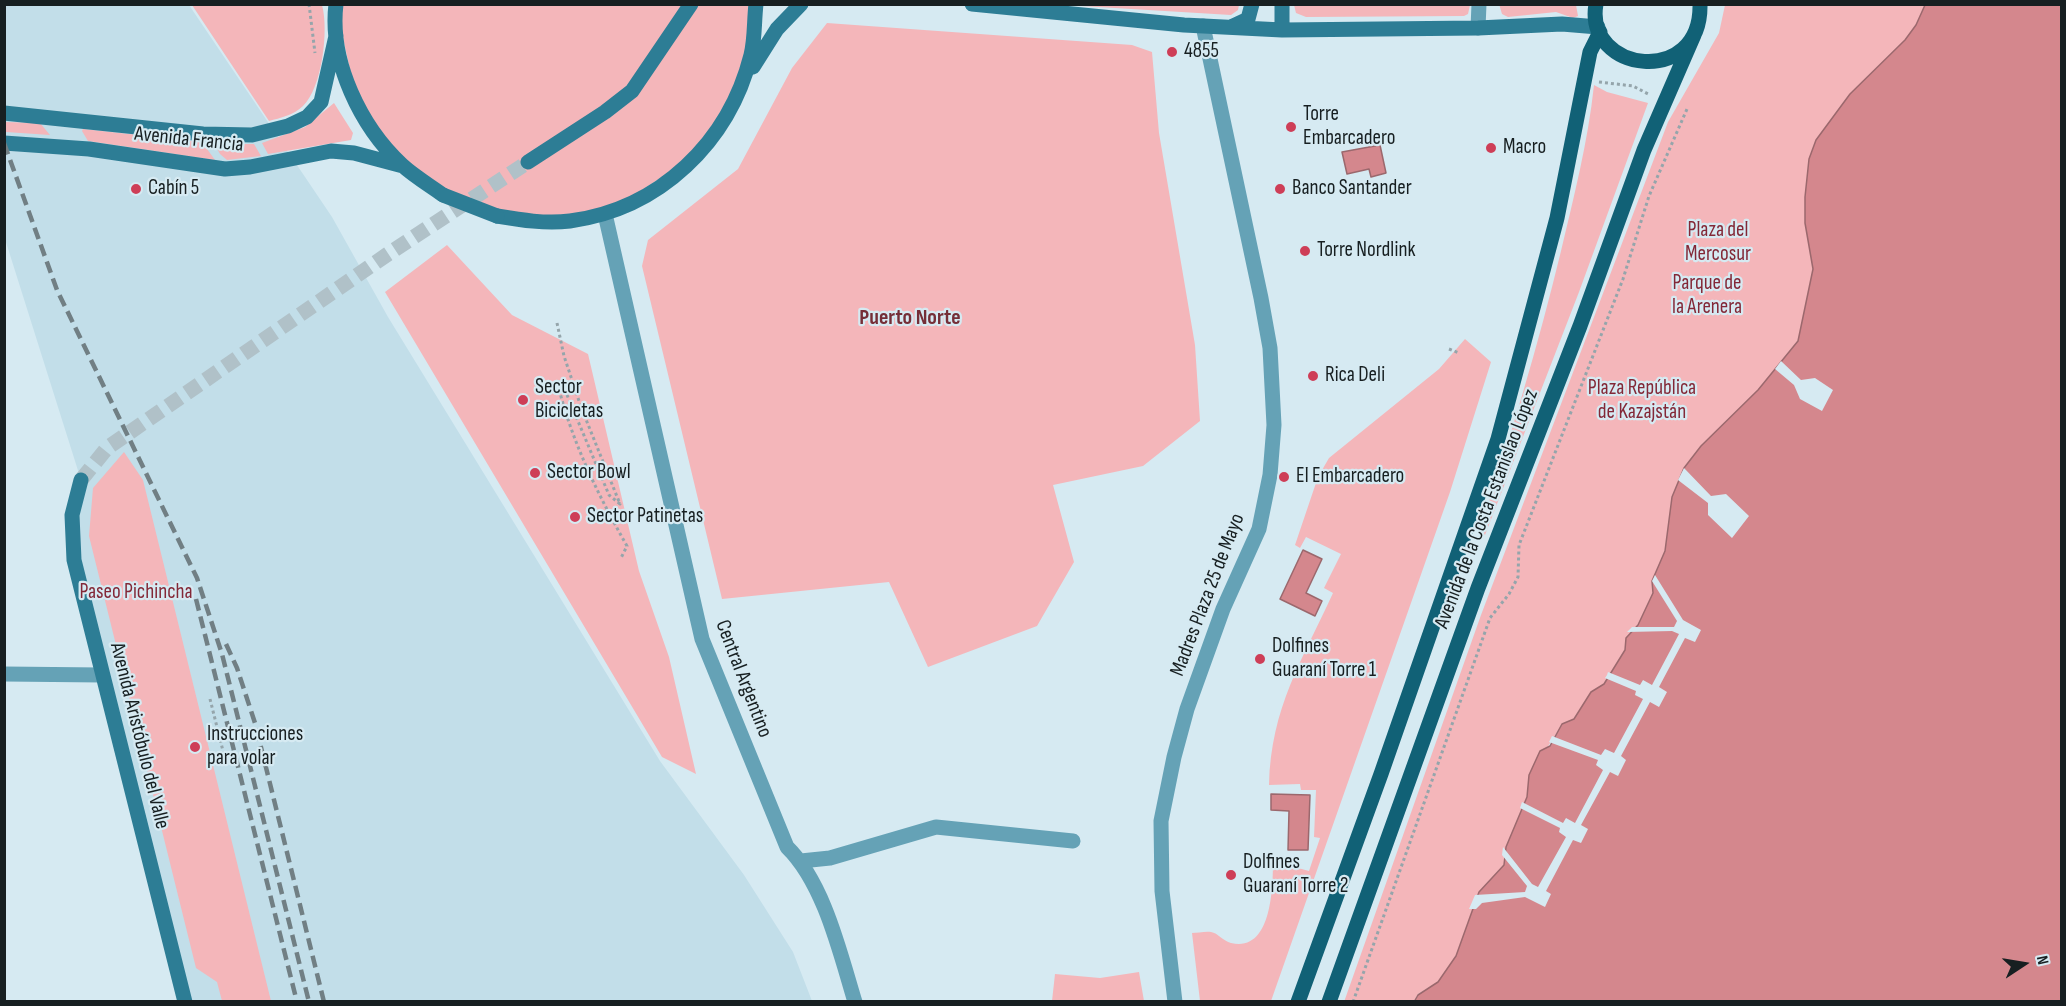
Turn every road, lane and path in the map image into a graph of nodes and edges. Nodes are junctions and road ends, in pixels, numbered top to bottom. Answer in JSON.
{"nodes":[{"id":1,"x":691,"y":4,"type":"edge"},
{"id":2,"x":756,"y":4,"type":"edge"},
{"id":3,"x":801,"y":4,"type":"edge"},
{"id":4,"x":972,"y":4,"type":"edge"},
{"id":5,"x":1252,"y":4,"type":"edge"},
{"id":6,"x":1282,"y":4,"type":"edge"},
{"id":7,"x":1479,"y":4,"type":"edge"},
{"id":8,"x":1596,"y":4,"type":"edge"},
{"id":9,"x":334,"y":6,"type":"edge"},
{"id":10,"x":1701,"y":9,"type":"edge"},
{"id":11,"x":1203,"y":26,"type":"junction"},
{"id":12,"x":1227,"y":27,"type":"junction"},
{"id":13,"x":1478,"y":28,"type":"junction"},
{"id":14,"x":1599,"y":29,"type":"junction"},
{"id":15,"x":1282,"y":30,"type":"junction"},
{"id":16,"x":1695,"y":35,"type":"junction"},
{"id":17,"x":336,"y":36,"type":"junction"},
{"id":18,"x":744,"y":80,"type":"junction"},
{"id":19,"x":1594,"y":81,"type":"dead end"},
{"id":20,"x":1652,"y":96,"type":"dead end"},
{"id":21,"x":1687,"y":109,"type":"dead end"},
{"id":22,"x":4,"y":113,"type":"edge"},
{"id":23,"x":4,"y":143,"type":"edge"},
{"id":24,"x":528,"y":162,"type":"tunnel mouth"},
{"id":25,"x":403,"y":166,"type":"junction"},
{"id":26,"x":605,"y":214,"type":"junction"},
{"id":27,"x":557,"y":323,"type":"dead end"},
{"id":28,"x":1449,"y":349,"type":"dead end"},
{"id":29,"x":1459,"y":353,"type":"dead end"},
{"id":30,"x":81,"y":480,"type":"tunnel mouth"},
{"id":31,"x":621,"y":558,"type":"dead end"},
{"id":32,"x":4,"y":674,"type":"edge"},
{"id":33,"x":102,"y":675,"type":"junction"},
{"id":34,"x":210,"y":699,"type":"dead end"},
{"id":35,"x":226,"y":763,"type":"dead end"},
{"id":36,"x":1073,"y":841,"type":"dead end"},
{"id":37,"x":801,"y":861,"type":"junction"},
{"id":38,"x":185,"y":1002,"type":"edge"},
{"id":39,"x":855,"y":1002,"type":"edge"},
{"id":40,"x":1175,"y":1002,"type":"edge"},
{"id":41,"x":1298,"y":1002,"type":"edge"},
{"id":42,"x":1329,"y":1002,"type":"edge"},
{"id":43,"x":1353,"y":1002,"type":"edge"}],
"edges":[{"from":1,"to":24,"type":"main road"},
{"from":2,"to":18,"type":"main road"},
{"from":3,"to":18,"type":"main road"},
{"from":4,"to":11,"type":"main road"},
{"from":5,"to":12,"type":"main road"},
{"from":6,"to":15,"type":"main road"},
{"from":7,"to":13,"type":"street"},
{"from":8,"to":14,"type":"main road"},
{"from":9,"to":17,"type":"main road"},
{"from":10,"to":16,"type":"main road","name":"Avenida de la Costa Estanislao López"},
{"from":11,"to":12,"type":"main road"},
{"from":11,"to":40,"type":"street","name":"Madres Plaza 25 de Mayo"},
{"from":12,"to":15,"type":"main road"},
{"from":13,"to":14,"type":"main road"},
{"from":13,"to":15,"type":"main road"},
{"from":14,"to":16,"type":"main road"},
{"from":14,"to":41,"type":"main road","name":"Avenida de la Costa Estanislao López"},
{"from":16,"to":42,"type":"main road","name":"Avenida de la Costa Estanislao López"},
{"from":17,"to":22,"type":"main road","name":"Avenida Francia"},
{"from":17,"to":25,"type":"main road"},
{"from":18,"to":26,"type":"main road"},
{"from":19,"to":20,"type":"path"},
{"from":21,"to":43,"type":"path"},
{"from":23,"to":25,"type":"main road","name":"Avenida Francia"},
{"from":25,"to":26,"type":"main road","bridge":true},
{"from":26,"to":37,"type":"street","name":"Central Argentino"},
{"from":27,"to":31,"type":"path"},
{"from":28,"to":29,"type":"path"},
{"from":30,"to":33,"type":"main road","name":"Avenida Aristóbulo del Valle"},
{"from":32,"to":33,"type":"street"},
{"from":33,"to":38,"type":"main road","name":"Avenida Aristóbulo del Valle"},
{"from":34,"to":35,"type":"path"},
{"from":36,"to":37,"type":"street"},
{"from":37,"to":39,"type":"street","name":"Central Argentino"}]}
